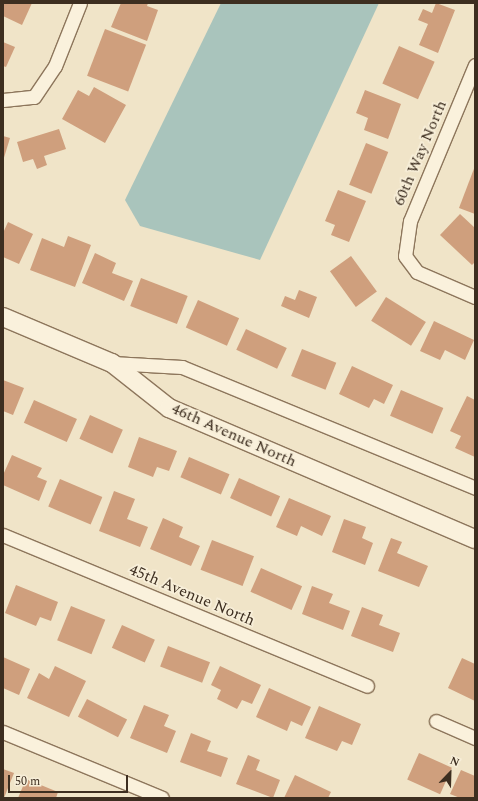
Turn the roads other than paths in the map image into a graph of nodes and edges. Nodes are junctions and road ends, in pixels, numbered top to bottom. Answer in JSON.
{"nodes":[{"id":1,"x":80,"y":3,"type":"edge"},
{"id":2,"x":475,"y":65,"type":"edge"},
{"id":3,"x":3,"y":100,"type":"edge"},
{"id":4,"x":475,"y":297,"type":"edge"},
{"id":5,"x":3,"y":317,"type":"edge"},
{"id":6,"x":112,"y":363,"type":"junction"},
{"id":7,"x":475,"y":488,"type":"edge"},
{"id":8,"x":3,"y":535,"type":"edge"},
{"id":9,"x":475,"y":539,"type":"edge"},
{"id":10,"x":367,"y":686,"type":"dead end"},
{"id":11,"x":436,"y":721,"type":"dead end"},
{"id":12,"x":3,"y":732,"type":"edge"},
{"id":13,"x":475,"y":738,"type":"edge"},
{"id":14,"x":162,"y":798,"type":"edge"}],
"edges":[{"from":1,"to":3,"type":"street"},
{"from":2,"to":4,"type":"street","name":"60th Way North"},
{"from":5,"to":6,"type":"street","name":"46th Avenue North"},
{"from":6,"to":7,"type":"street"},
{"from":6,"to":9,"type":"street","name":"46th Avenue North"},
{"from":8,"to":10,"type":"street","name":"45th Avenue North"},
{"from":11,"to":13,"type":"street"},
{"from":12,"to":14,"type":"street"}]}
